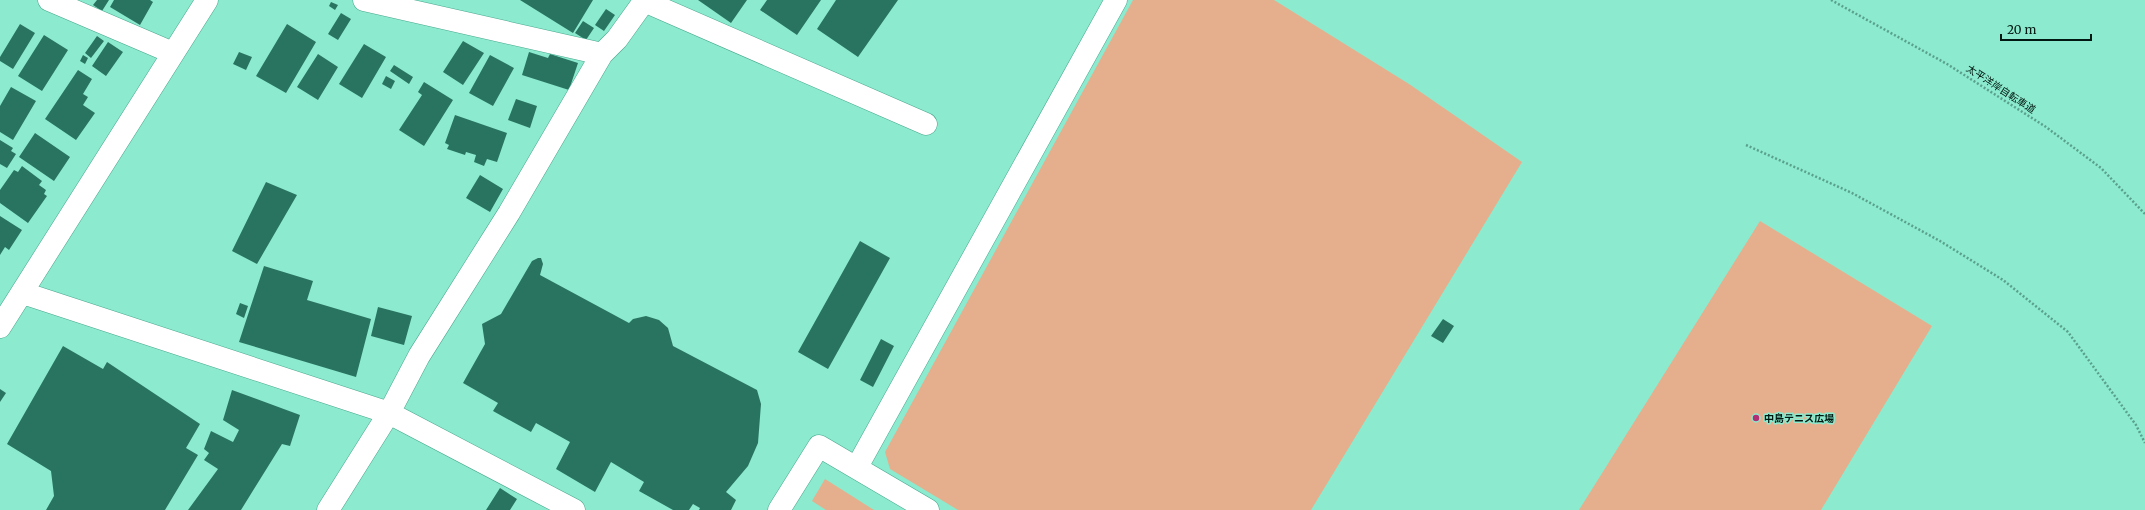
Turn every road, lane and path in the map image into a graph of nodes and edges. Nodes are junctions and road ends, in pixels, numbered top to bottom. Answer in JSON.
{"nodes":[{"id":1,"x":49,"y":0,"type":"edge"},
{"id":2,"x":207,"y":0,"type":"edge"},
{"id":3,"x":364,"y":0,"type":"edge"},
{"id":4,"x":645,"y":0,"type":"edge"},
{"id":5,"x":1116,"y":0,"type":"edge"},
{"id":6,"x":1831,"y":0,"type":"edge"},
{"id":7,"x":173,"y":53,"type":"junction"},
{"id":8,"x":602,"y":54,"type":"junction"},
{"id":9,"x":926,"y":124,"type":"dead end"},
{"id":10,"x":1746,"y":145,"type":"dead end"},
{"id":11,"x":2145,"y":214,"type":"edge"},
{"id":12,"x":23,"y":293,"type":"junction"},
{"id":13,"x":3,"y":315,"type":"edge"},
{"id":14,"x":389,"y":413,"type":"junction"},
{"id":15,"x":2145,"y":443,"type":"edge"},
{"id":16,"x":857,"y":467,"type":"junction"},
{"id":17,"x":328,"y":510,"type":"edge"},
{"id":18,"x":574,"y":510,"type":"edge"},
{"id":19,"x":779,"y":510,"type":"edge"},
{"id":20,"x":928,"y":510,"type":"edge"}],
"edges":[{"from":1,"to":7,"type":"street"},
{"from":2,"to":7,"type":"street"},
{"from":3,"to":8,"type":"street"},
{"from":4,"to":8,"type":"street"},
{"from":4,"to":9,"type":"street"},
{"from":5,"to":16,"type":"street"},
{"from":6,"to":11,"type":"path","name":"太平洋岸自転車道"},
{"from":7,"to":12,"type":"street"},
{"from":8,"to":14,"type":"street"},
{"from":10,"to":15,"type":"path"},
{"from":12,"to":13,"type":"street"},
{"from":12,"to":14,"type":"street"},
{"from":14,"to":17,"type":"street"},
{"from":14,"to":18,"type":"street"},
{"from":16,"to":19,"type":"street"},
{"from":16,"to":20,"type":"street"}]}
